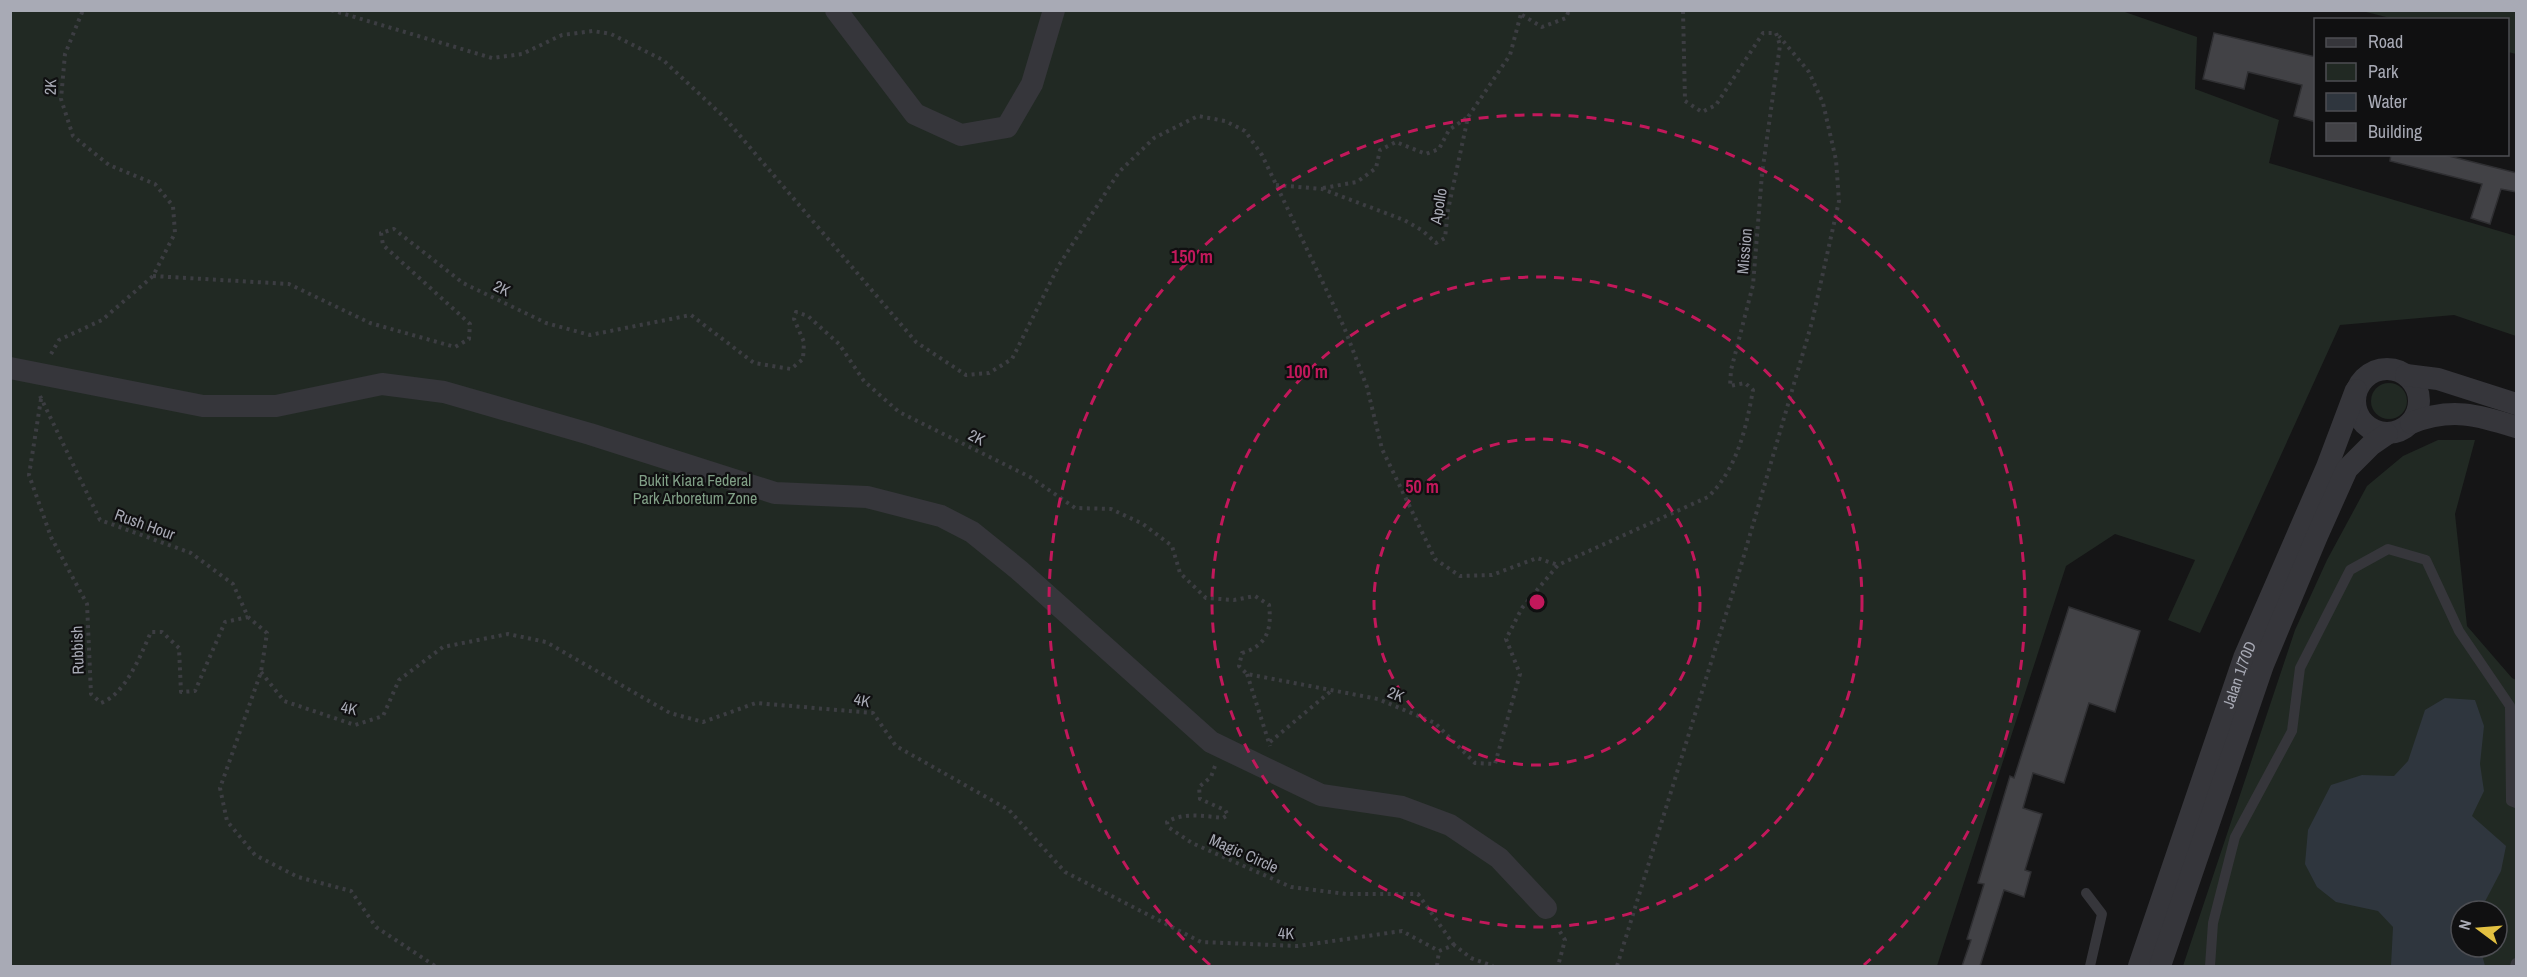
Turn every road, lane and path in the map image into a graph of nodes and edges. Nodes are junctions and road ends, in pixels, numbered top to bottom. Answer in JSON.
{"nodes":[{"id":1,"x":83,"y":10,"type":"edge"},
{"id":2,"x":331,"y":10,"type":"edge"},
{"id":3,"x":836,"y":10,"type":"edge"},
{"id":4,"x":1054,"y":10,"type":"edge"},
{"id":5,"x":1569,"y":10,"type":"edge"},
{"id":6,"x":1683,"y":10,"type":"edge"},
{"id":7,"x":1522,"y":13,"type":"edge"},
{"id":8,"x":1776,"y":33,"type":"junction"},
{"id":9,"x":1468,"y":117,"type":"junction"},
{"id":10,"x":1276,"y":185,"type":"junction"},
{"id":11,"x":1322,"y":189,"type":"junction"},
{"id":12,"x":153,"y":276,"type":"junction"},
{"id":13,"x":10,"y":369,"type":"edge"},
{"id":14,"x":37,"y":374,"type":"junction"},
{"id":15,"x":2406,"y":375,"type":"junction"},
{"id":16,"x":2356,"y":390,"type":"junction"},
{"id":17,"x":41,"y":399,"type":"joint"},
{"id":18,"x":2517,"y":404,"type":"edge"},
{"id":19,"x":2411,"y":423,"type":"junction"},
{"id":20,"x":2517,"y":427,"type":"edge"},
{"id":21,"x":2387,"y":434,"type":"junction"},
{"id":22,"x":1558,"y":565,"type":"junction"},
{"id":23,"x":248,"y":617,"type":"junction"},
{"id":24,"x":261,"y":672,"type":"junction"},
{"id":25,"x":1247,"y":674,"type":"junction"},
{"id":26,"x":1331,"y":691,"type":"junction"},
{"id":27,"x":1211,"y":742,"type":"junction"},
{"id":28,"x":1270,"y":742,"type":"junction"},
{"id":29,"x":1267,"y":771,"type":"junction"},
{"id":30,"x":2517,"y":803,"type":"edge"},
{"id":31,"x":2086,"y":893,"type":"dead end"},
{"id":32,"x":1546,"y":908,"type":"joint"},
{"id":33,"x":1454,"y":945,"type":"junction"},
{"id":34,"x":1439,"y":951,"type":"junction"},
{"id":35,"x":435,"y":966,"type":"edge"},
{"id":36,"x":1437,"y":966,"type":"edge"},
{"id":37,"x":1493,"y":966,"type":"edge"},
{"id":38,"x":1558,"y":966,"type":"edge"},
{"id":39,"x":1617,"y":966,"type":"edge"},
{"id":40,"x":2090,"y":966,"type":"edge"},
{"id":41,"x":2139,"y":966,"type":"edge"},
{"id":42,"x":2160,"y":966,"type":"edge"},
{"id":43,"x":2210,"y":966,"type":"edge"}],
"edges":[{"from":1,"to":12,"type":"path","name":"2K"},
{"from":2,"to":10,"type":"path"},
{"from":3,"to":4,"type":"street"},
{"from":5,"to":7,"type":"path"},
{"from":6,"to":8,"type":"path"},
{"from":7,"to":9,"type":"path","name":"Apollo"},
{"from":8,"to":22,"type":"path","name":"Mission"},
{"from":8,"to":39,"type":"path"},
{"from":9,"to":11,"type":"path"},
{"from":9,"to":11,"type":"path","name":"Apollo"},
{"from":10,"to":11,"type":"path","name":"Apollo"},
{"from":10,"to":22,"type":"path"},
{"from":12,"to":14,"type":"path"},
{"from":12,"to":25,"type":"path","name":"2K"},
{"from":13,"to":14,"type":"street"},
{"from":14,"to":27,"type":"street"},
{"from":15,"to":16,"type":"street"},
{"from":15,"to":18,"type":"street"},
{"from":15,"to":19,"type":"street"},
{"from":16,"to":21,"type":"street"},
{"from":16,"to":41,"type":"street","name":"Jalan 1/70D"},
{"from":17,"to":23,"type":"path","name":"Rush Hour"},
{"from":17,"to":23,"type":"path","name":"Rubbish"},
{"from":19,"to":20,"type":"street"},
{"from":19,"to":21,"type":"street"},
{"from":21,"to":42,"type":"street","name":"Jalan 1/70D"},
{"from":22,"to":26,"type":"path","name":"2K"},
{"from":23,"to":24,"type":"path"},
{"from":24,"to":34,"type":"path","name":"4K"},
{"from":24,"to":35,"type":"path"},
{"from":25,"to":26,"type":"path","name":"2K"},
{"from":25,"to":28,"type":"path"},
{"from":26,"to":28,"type":"path"},
{"from":27,"to":29,"type":"street"},
{"from":27,"to":33,"type":"path","name":"Magic Circle"},
{"from":28,"to":29,"type":"path"},
{"from":29,"to":32,"type":"street"},
{"from":30,"to":43,"type":"lane"},
{"from":31,"to":40,"type":"lane"},
{"from":32,"to":38,"type":"path"},
{"from":33,"to":34,"type":"path"},
{"from":33,"to":37,"type":"path"},
{"from":34,"to":36,"type":"path"}]}
